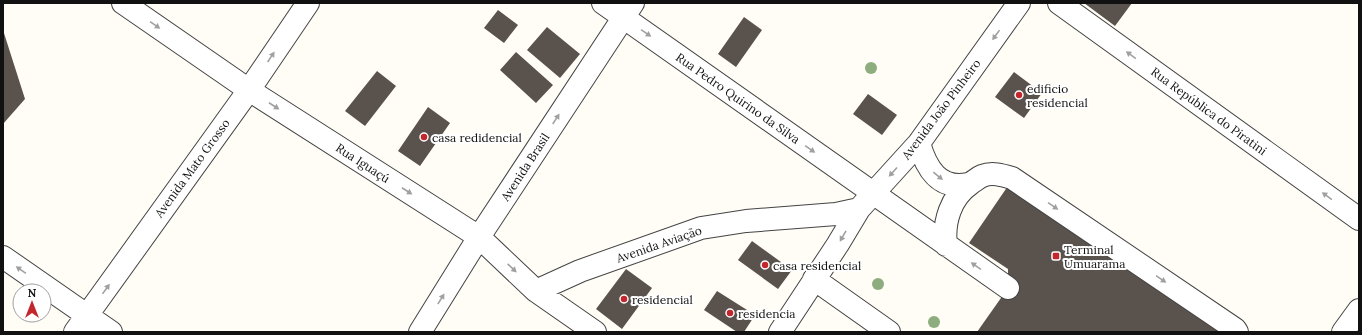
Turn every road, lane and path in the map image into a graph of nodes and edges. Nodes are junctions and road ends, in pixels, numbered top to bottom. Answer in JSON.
{"nodes":[{"id":1,"x":123,"y":3,"type":"edge"},
{"id":2,"x":308,"y":3,"type":"edge"},
{"id":3,"x":603,"y":3,"type":"edge"},
{"id":4,"x":1019,"y":3,"type":"edge"},
{"id":5,"x":1059,"y":3,"type":"edge"},
{"id":6,"x":628,"y":10,"type":"edge"},
{"id":7,"x":248,"y":90,"type":"junction"},
{"id":8,"x":919,"y":144,"type":"junction"},
{"id":9,"x":970,"y":184,"type":"junction"},
{"id":10,"x":866,"y":201,"type":"junction"},
{"id":11,"x":1359,"y":219,"type":"edge"},
{"id":12,"x":479,"y":237,"type":"junction"},
{"id":13,"x":946,"y":245,"type":"junction"},
{"id":14,"x":3,"y":257,"type":"edge"},
{"id":15,"x":814,"y":279,"type":"junction"},
{"id":16,"x":1008,"y":288,"type":"dead end"},
{"id":17,"x":536,"y":291,"type":"junction"},
{"id":18,"x":1359,"y":310,"type":"edge"},
{"id":19,"x":81,"y":324,"type":"edge"},
{"id":20,"x":111,"y":332,"type":"edge"},
{"id":21,"x":420,"y":332,"type":"edge"},
{"id":22,"x":595,"y":332,"type":"edge"},
{"id":23,"x":780,"y":332,"type":"edge"},
{"id":24,"x":889,"y":332,"type":"edge"},
{"id":25,"x":1236,"y":332,"type":"edge"},
{"id":26,"x":1343,"y":332,"type":"edge"}],
"edges":[{"from":1,"to":7,"type":"street","name":"Rua Iguaçú","one_way":true},
{"from":7,"to":2,"type":"street","name":"Avenida Mato Grosso","one_way":true},
{"from":3,"to":6,"type":"street","name":"Rua Pedro Quirino da Silva"},
{"from":4,"to":8,"type":"street","name":"Avenida João Pinheiro","one_way":true},
{"from":11,"to":5,"type":"street","name":"Rua República do Piratini","one_way":true},
{"from":6,"to":10,"type":"street","name":"Rua Pedro Quirino da Silva","one_way":true},
{"from":12,"to":6,"type":"street","name":"Avenida Brasil","one_way":true},
{"from":7,"to":12,"type":"street","name":"Rua Iguaçú","one_way":true},
{"from":19,"to":7,"type":"street","name":"Avenida Mato Grosso","one_way":true},
{"from":8,"to":9,"type":"street","one_way":true},
{"from":8,"to":10,"type":"street","name":"Avenida João Pinheiro","one_way":true},
{"from":9,"to":13,"type":"street"},
{"from":9,"to":25,"type":"street","one_way":true},
{"from":10,"to":13,"type":"street","name":"Rua Pedro Quirino da Silva"},
{"from":10,"to":15,"type":"street","name":"Avenida João Pinheiro","one_way":true},
{"from":10,"to":17,"type":"street","name":"Avenida Aviação"},
{"from":12,"to":17,"type":"street","name":"Rua Iguaçú","one_way":true},
{"from":21,"to":12,"type":"street","name":"Avenida Brasil","one_way":true},
{"from":16,"to":13,"type":"street","name":"Rua Pedro Quirino da Silva","one_way":true},
{"from":19,"to":14,"type":"street","one_way":true},
{"from":15,"to":23,"type":"street","name":"Avenida João Pinheiro"},
{"from":15,"to":24,"type":"street"},
{"from":17,"to":22,"type":"street","name":"Rua Iguaçú"},
{"from":18,"to":26,"type":"street"},
{"from":19,"to":20,"type":"street"}]}
